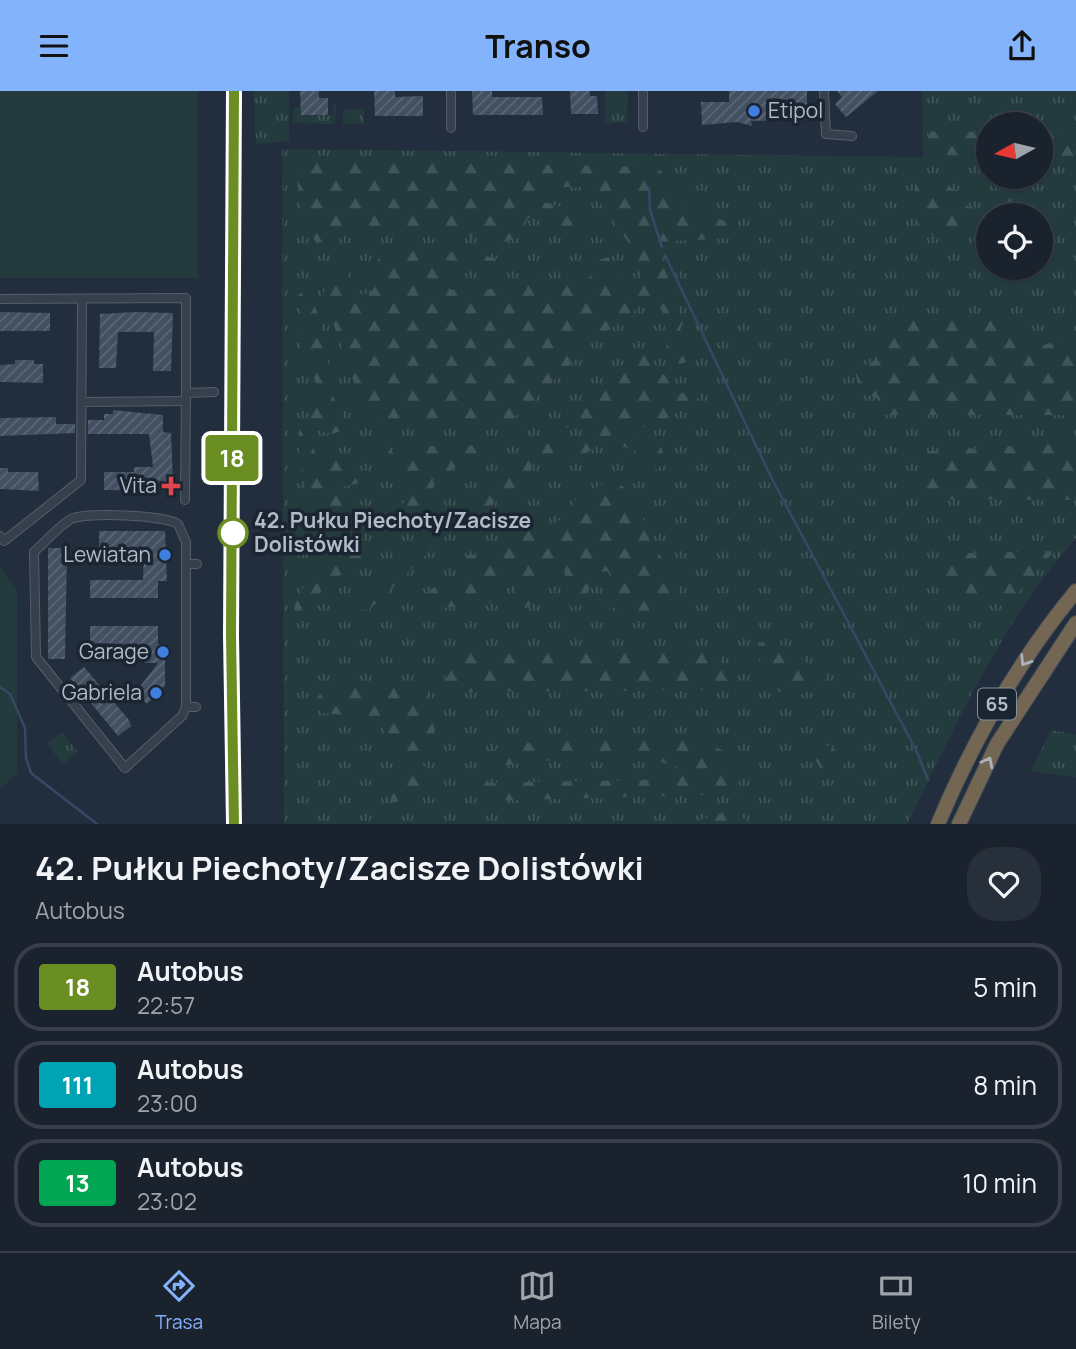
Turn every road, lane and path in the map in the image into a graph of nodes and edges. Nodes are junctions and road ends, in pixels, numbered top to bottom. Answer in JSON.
{"nodes":[{"id":1,"x":234,"y":91,"type":"edge"},
{"id":2,"x":451,"y":91,"type":"edge"},
{"id":3,"x":643,"y":91,"type":"edge"},
{"id":4,"x":824,"y":91,"type":"edge"},
{"id":5,"x":643,"y":127,"type":"dead end"},
{"id":6,"x":451,"y":128,"type":"dead end"},
{"id":7,"x":852,"y":136,"type":"dead end"},
{"id":8,"x":0,"y":299,"type":"edge"},
{"id":9,"x":82,"y":300,"type":"junction"},
{"id":10,"x":214,"y":392,"type":"dead end"},
{"id":11,"x":186,"y":397,"type":"junction"},
{"id":12,"x":82,"y":402,"type":"junction"},
{"id":13,"x":185,"y":500,"type":"dead end"},
{"id":14,"x":0,"y":536,"type":"edge"},
{"id":15,"x":187,"y":564,"type":"junction"},
{"id":16,"x":197,"y":564,"type":"dead end"},
{"id":17,"x":1076,"y":591,"type":"edge"},
{"id":18,"x":1076,"y":623,"type":"edge"},
{"id":19,"x":186,"y":707,"type":"junction"},
{"id":20,"x":197,"y":707,"type":"dead end"},
{"id":21,"x":234,"y":824,"type":"edge"},
{"id":22,"x":938,"y":824,"type":"edge"},
{"id":23,"x":959,"y":824,"type":"edge"}],
"edges":[{"from":1,"to":21,"type":"street"},
{"from":2,"to":6,"type":"street"},
{"from":3,"to":5,"type":"street"},
{"from":4,"to":7,"type":"street"},
{"from":8,"to":9,"type":"street"},
{"from":9,"to":11,"type":"street"},
{"from":9,"to":12,"type":"street"},
{"from":10,"to":11,"type":"street"},
{"from":11,"to":12,"type":"street"},
{"from":11,"to":13,"type":"street"},
{"from":12,"to":14,"type":"street"},
{"from":15,"to":16,"type":"street"},
{"from":15,"to":19,"type":"street"},
{"from":15,"to":19,"type":"street"},
{"from":17,"to":22,"type":"highway","number":"65","one_way":true},
{"from":23,"to":18,"type":"highway","number":"65","one_way":true},
{"from":19,"to":20,"type":"street"}]}
